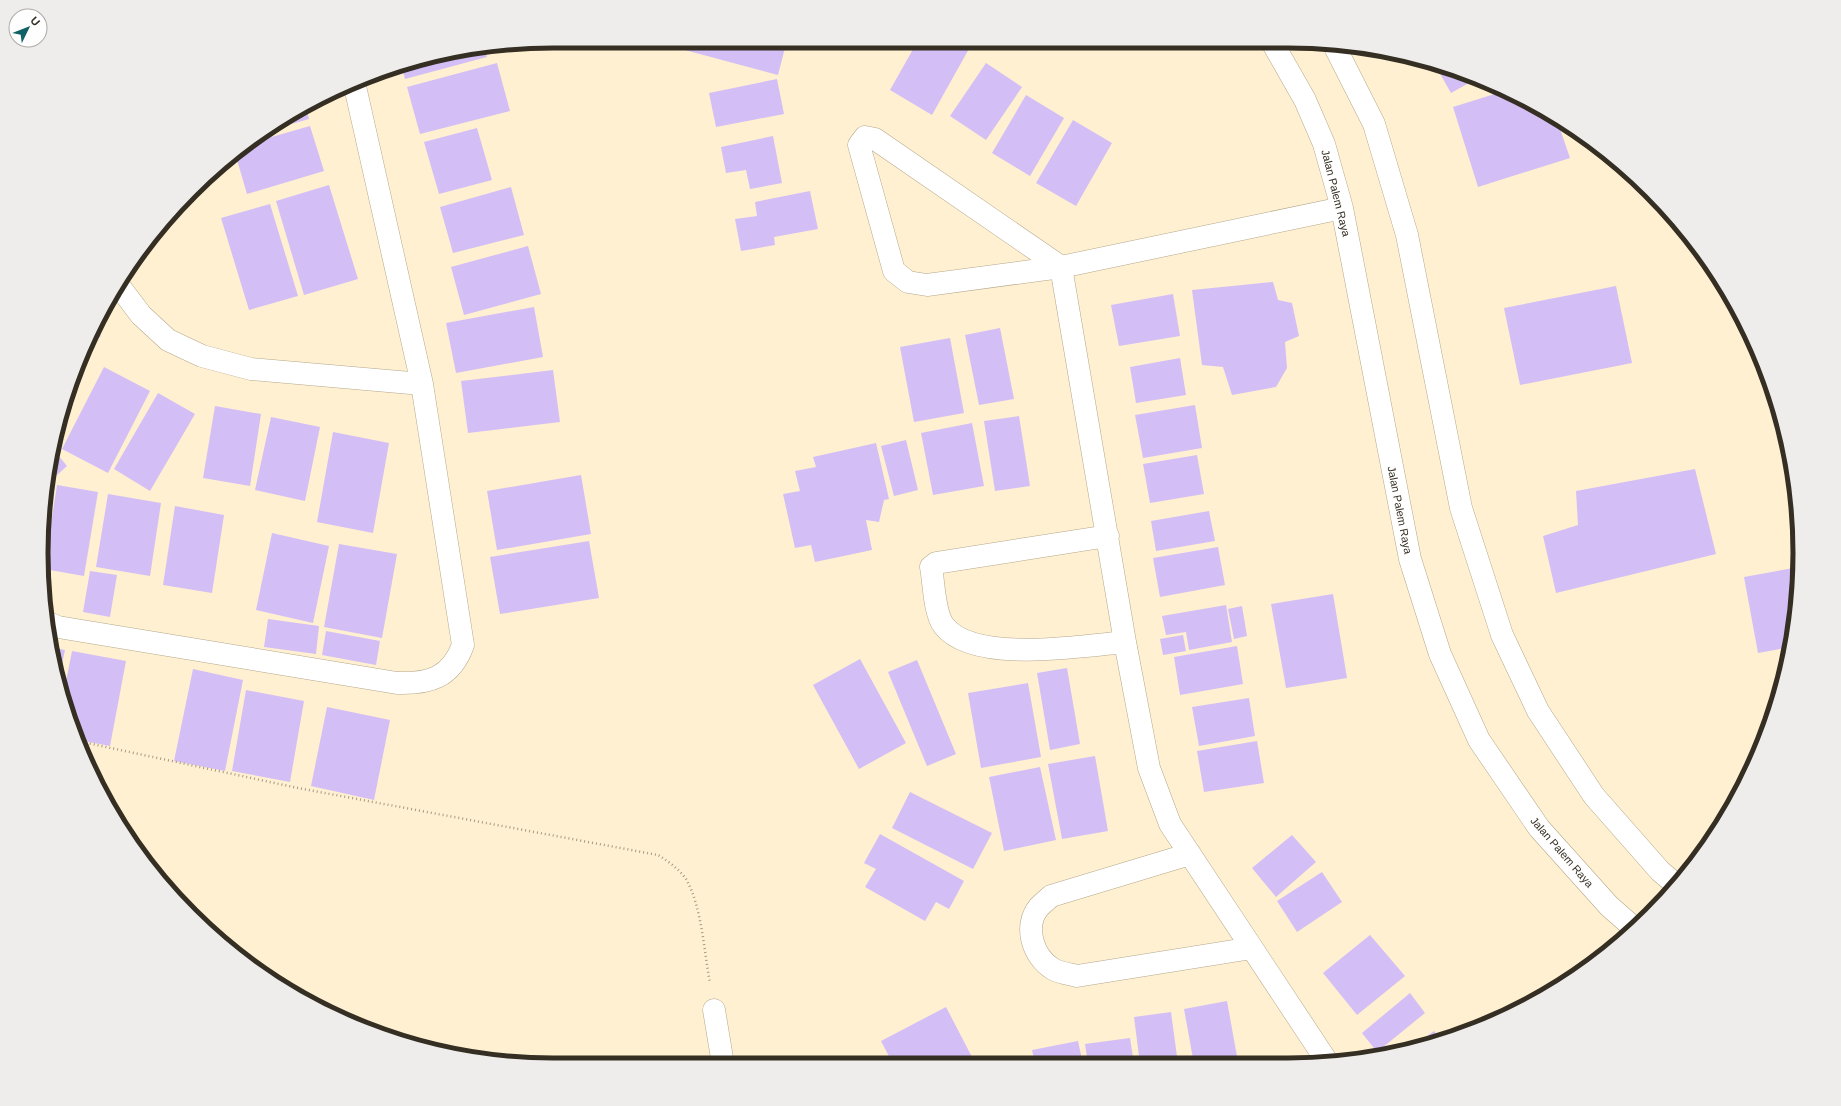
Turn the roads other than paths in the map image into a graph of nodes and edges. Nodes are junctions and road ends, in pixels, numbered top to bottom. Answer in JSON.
{"nodes":[{"id":1,"x":1275,"y":48,"type":"edge"},
{"id":2,"x":1337,"y":50,"type":"edge"},
{"id":3,"x":355,"y":88,"type":"edge"},
{"id":4,"x":1342,"y":208,"type":"junction"},
{"id":5,"x":1060,"y":267,"type":"junction"},
{"id":6,"x":122,"y":290,"type":"edge"},
{"id":7,"x":422,"y":384,"type":"junction"},
{"id":8,"x":1108,"y":536,"type":"junction"},
{"id":9,"x":53,"y":625,"type":"edge"},
{"id":10,"x":1125,"y":642,"type":"junction"},
{"id":11,"x":1190,"y":854,"type":"junction"},
{"id":12,"x":1672,"y":881,"type":"edge"},
{"id":13,"x":1630,"y":924,"type":"edge"},
{"id":14,"x":1252,"y":948,"type":"junction"},
{"id":15,"x":714,"y":1010,"type":"road end"},
{"id":16,"x":1324,"y":1057,"type":"edge"},
{"id":17,"x":722,"y":1058,"type":"edge"}],
"edges":[{"from":1,"to":4,"type":"street","name":"Jalan Palem Raya"},
{"from":2,"to":12,"type":"street"},
{"from":3,"to":7,"type":"street"},
{"from":4,"to":5,"type":"street"},
{"from":4,"to":13,"type":"street","name":"Jalan Palem Raya"},
{"from":5,"to":5,"type":"street"},
{"from":5,"to":8,"type":"street"},
{"from":6,"to":7,"type":"street"},
{"from":7,"to":9,"type":"street"},
{"from":8,"to":10,"type":"street"},
{"from":8,"to":10,"type":"street"},
{"from":10,"to":11,"type":"street"},
{"from":11,"to":14,"type":"street"},
{"from":11,"to":14,"type":"street"},
{"from":14,"to":16,"type":"street"},
{"from":15,"to":17,"type":"street"}]}
